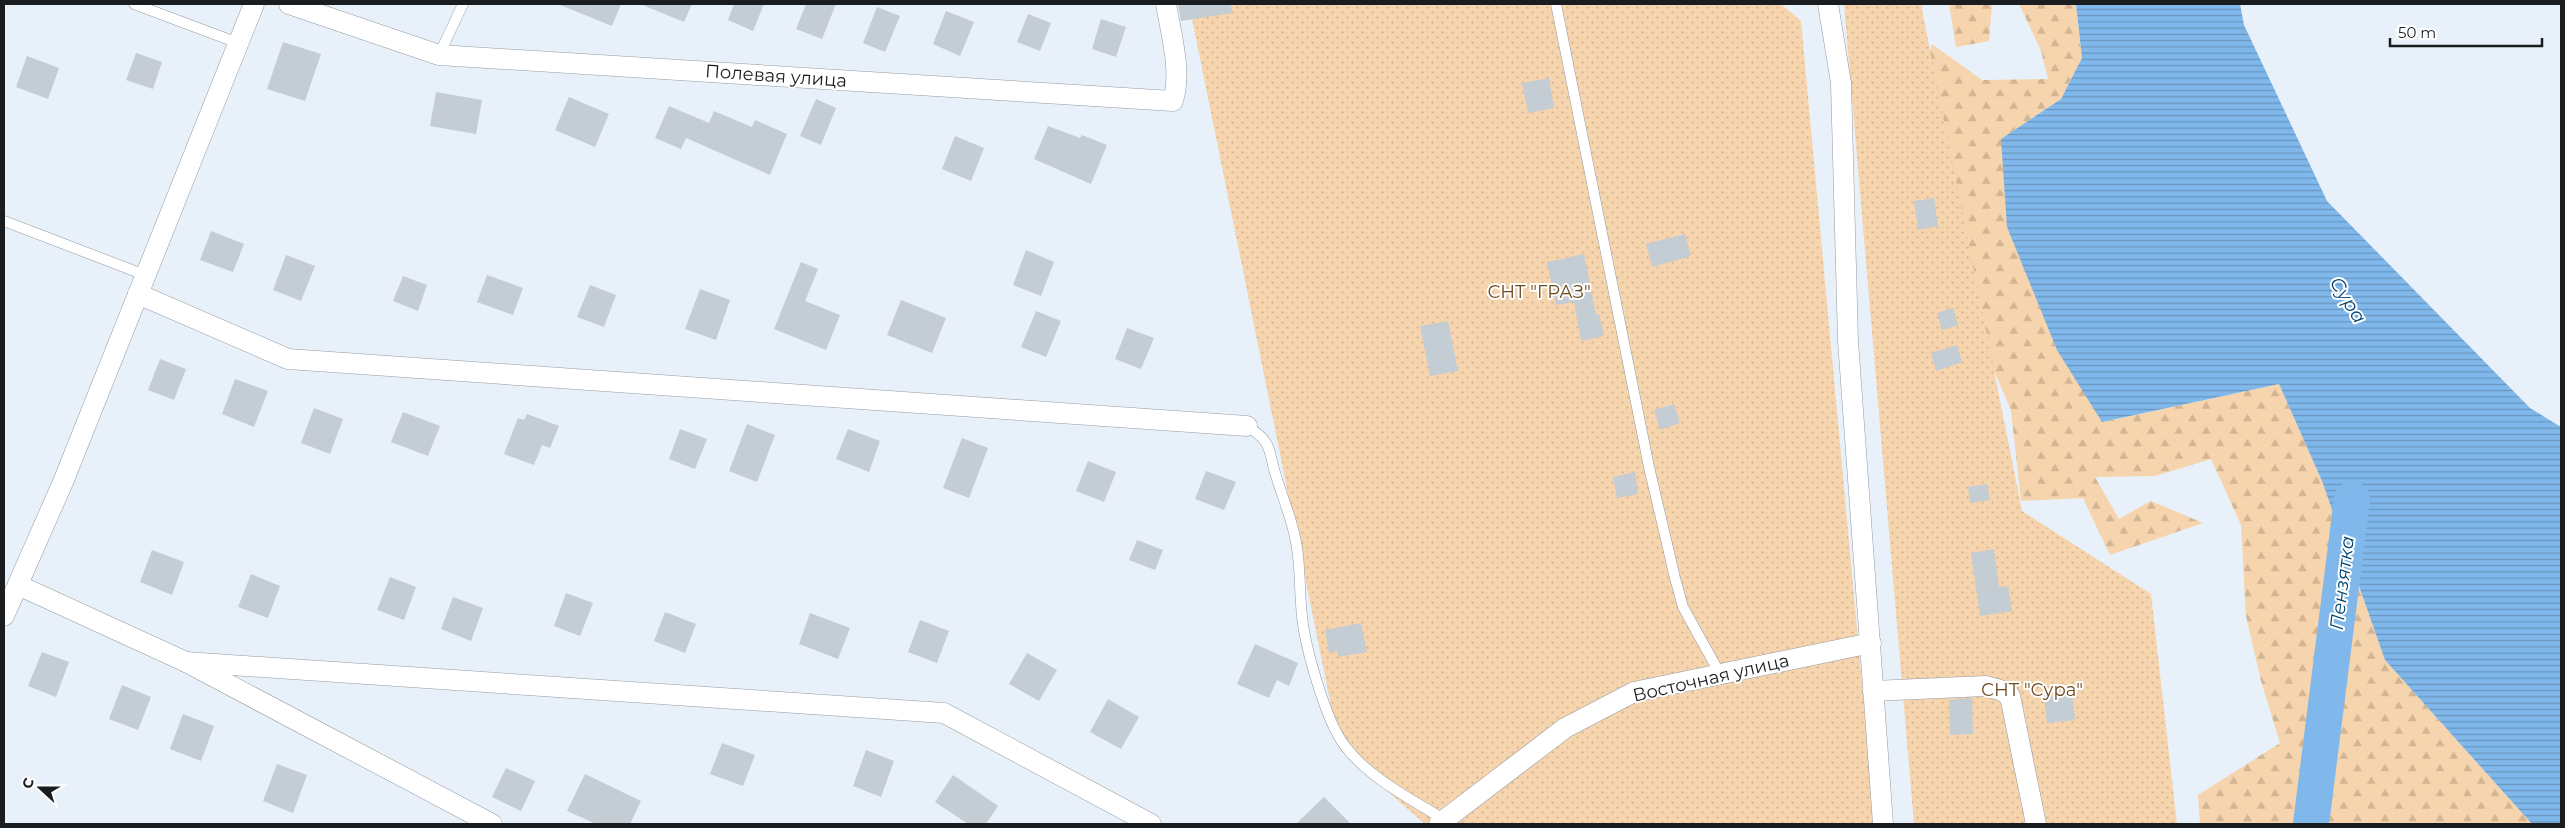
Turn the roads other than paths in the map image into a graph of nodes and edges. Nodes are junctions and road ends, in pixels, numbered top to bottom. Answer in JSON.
{"nodes":[{"id":1,"x":134,"y":4,"type":"edge"},
{"id":2,"x":254,"y":4,"type":"edge"},
{"id":3,"x":289,"y":4,"type":"edge"},
{"id":4,"x":463,"y":4,"type":"edge"},
{"id":5,"x":1166,"y":4,"type":"edge"},
{"id":6,"x":1556,"y":4,"type":"edge"},
{"id":7,"x":1828,"y":4,"type":"edge"},
{"id":8,"x":238,"y":43,"type":"junction"},
{"id":9,"x":439,"y":55,"type":"junction"},
{"id":10,"x":4,"y":221,"type":"edge"},
{"id":11,"x":145,"y":275,"type":"junction"},
{"id":12,"x":138,"y":294,"type":"junction"},
{"id":13,"x":1247,"y":426,"type":"joint"},
{"id":14,"x":18,"y":585,"type":"junction"},
{"id":15,"x":4,"y":616,"type":"edge"},
{"id":16,"x":1871,"y":643,"type":"junction"},
{"id":17,"x":186,"y":662,"type":"junction"},
{"id":18,"x":1720,"y":674,"type":"junction"},
{"id":19,"x":1874,"y":691,"type":"junction"},
{"id":20,"x":1442,"y":822,"type":"edge"},
{"id":21,"x":492,"y":824,"type":"edge"},
{"id":22,"x":1151,"y":824,"type":"edge"},
{"id":23,"x":1883,"y":824,"type":"edge"},
{"id":24,"x":2036,"y":824,"type":"edge"}],
"edges":[{"from":1,"to":8,"type":"lane"},
{"from":2,"to":8,"type":"street"},
{"from":3,"to":9,"type":"street","name":"Полевая улица"},
{"from":4,"to":9,"type":"lane"},
{"from":5,"to":9,"type":"street","name":"Полевая улица"},
{"from":6,"to":18,"type":"lane"},
{"from":7,"to":16,"type":"street"},
{"from":8,"to":11,"type":"street"},
{"from":10,"to":11,"type":"lane"},
{"from":11,"to":12,"type":"street"},
{"from":12,"to":13,"type":"street"},
{"from":12,"to":14,"type":"street"},
{"from":13,"to":20,"type":"lane"},
{"from":14,"to":15,"type":"street"},
{"from":14,"to":17,"type":"street"},
{"from":16,"to":18,"type":"street","name":"Восточная улица"},
{"from":16,"to":19,"type":"street"},
{"from":17,"to":21,"type":"street"},
{"from":17,"to":22,"type":"street"},
{"from":18,"to":20,"type":"street","name":"Восточная улица"},
{"from":19,"to":23,"type":"street"},
{"from":19,"to":24,"type":"street"}]}
